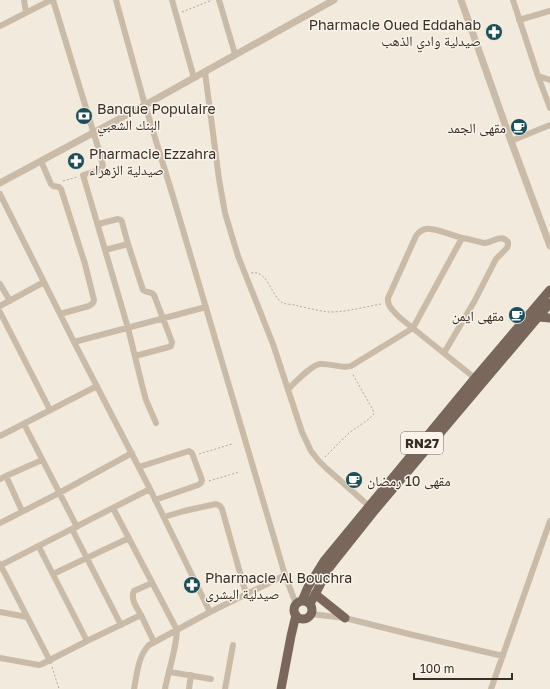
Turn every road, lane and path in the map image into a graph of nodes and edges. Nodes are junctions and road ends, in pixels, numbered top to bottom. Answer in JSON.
{"nodes":[{"id":1,"x":24,"y":0,"type":"edge"},
{"id":2,"x":52,"y":0,"type":"edge"},
{"id":3,"x":116,"y":0,"type":"edge"},
{"id":4,"x":172,"y":0,"type":"edge"},
{"id":5,"x":212,"y":0,"type":"edge"},
{"id":6,"x":219,"y":0,"type":"edge"},
{"id":7,"x":334,"y":0,"type":"edge"},
{"id":8,"x":461,"y":0,"type":"edge"},
{"id":9,"x":513,"y":0,"type":"edge"},
{"id":10,"x":550,"y":11,"type":"edge"},
{"id":11,"x":26,"y":12,"type":"junction"},
{"id":12,"x":176,"y":15,"type":"junction"},
{"id":13,"x":519,"y":20,"type":"junction"},
{"id":14,"x":0,"y":26,"type":"edge"},
{"id":15,"x":235,"y":54,"type":"junction"},
{"id":16,"x":205,"y":72,"type":"junction"},
{"id":17,"x":538,"y":76,"type":"junction"},
{"id":18,"x":194,"y":78,"type":"junction"},
{"id":19,"x":550,"y":80,"type":"edge"},
{"id":20,"x":145,"y":105,"type":"junction"},
{"id":21,"x":550,"y":108,"type":"edge"},
{"id":22,"x":550,"y":126,"type":"edge"},
{"id":23,"x":93,"y":133,"type":"junction"},
{"id":24,"x":511,"y":141,"type":"junction"},
{"id":25,"x":41,"y":161,"type":"junction"},
{"id":26,"x":83,"y":175,"type":"junction"},
{"id":27,"x":0,"y":183,"type":"edge"},
{"id":28,"x":58,"y":186,"type":"junction"},
{"id":29,"x":0,"y":194,"type":"edge"},
{"id":30,"x":98,"y":224,"type":"junction"},
{"id":31,"x":462,"y":238,"type":"junction"},
{"id":32,"x":128,"y":244,"type":"junction"},
{"id":33,"x":550,"y":246,"type":"edge"},
{"id":34,"x":105,"y":250,"type":"junction"},
{"id":35,"x":245,"y":275,"type":"junction"},
{"id":36,"x":44,"y":282,"type":"junction"},
{"id":37,"x":0,"y":284,"type":"edge"},
{"id":38,"x":550,"y":290,"type":"edge"},
{"id":39,"x":10,"y":301,"type":"junction"},
{"id":40,"x":388,"y":302,"type":"junction"},
{"id":41,"x":550,"y":303,"type":"edge"},
{"id":42,"x":0,"y":306,"type":"edge"},
{"id":43,"x":206,"y":306,"type":"junction"},
{"id":44,"x":0,"y":312,"type":"edge"},
{"id":45,"x":60,"y":314,"type":"junction"},
{"id":46,"x":539,"y":317,"type":"junction"},
{"id":47,"x":162,"y":318,"type":"junction"},
{"id":48,"x":550,"y":318,"type":"edge"},
{"id":49,"x":128,"y":328,"type":"junction"},
{"id":50,"x":413,"y":328,"type":"junction"},
{"id":51,"x":74,"y":342,"type":"junction"},
{"id":52,"x":444,"y":353,"type":"junction"},
{"id":53,"x":135,"y":356,"type":"junction"},
{"id":54,"x":348,"y":367,"type":"junction"},
{"id":55,"x":479,"y":381,"type":"junction"},
{"id":56,"x":97,"y":386,"type":"junction"},
{"id":57,"x":288,"y":389,"type":"junction"},
{"id":58,"x":50,"y":410,"type":"junction"},
{"id":59,"x":156,"y":422,"type":"dead end"},
{"id":60,"x":24,"y":424,"type":"junction"},
{"id":61,"x":0,"y":435,"type":"edge"},
{"id":62,"x":232,"y":444,"type":"dead end"},
{"id":63,"x":132,"y":454,"type":"junction"},
{"id":64,"x":193,"y":456,"type":"junction"},
{"id":65,"x":42,"y":460,"type":"junction"},
{"id":66,"x":320,"y":461,"type":"junction"},
{"id":67,"x":139,"y":467,"type":"junction"},
{"id":68,"x":239,"y":472,"type":"dead end"},
{"id":69,"x":6,"y":476,"type":"junction"},
{"id":70,"x":0,"y":479,"type":"edge"},
{"id":71,"x":201,"y":483,"type":"junction"},
{"id":72,"x":150,"y":489,"type":"junction"},
{"id":73,"x":59,"y":493,"type":"junction"},
{"id":74,"x":156,"y":500,"type":"junction"},
{"id":75,"x":113,"y":508,"type":"junction"},
{"id":76,"x":372,"y":508,"type":"junction"},
{"id":77,"x":22,"y":511,"type":"junction"},
{"id":78,"x":164,"y":517,"type":"junction"},
{"id":79,"x":550,"y":521,"type":"edge"},
{"id":80,"x":0,"y":523,"type":"edge"},
{"id":81,"x":74,"y":528,"type":"junction"},
{"id":82,"x":129,"y":538,"type":"junction"},
{"id":83,"x":38,"y":547,"type":"junction"},
{"id":84,"x":87,"y":558,"type":"junction"},
{"id":85,"x":0,"y":565,"type":"edge"},
{"id":86,"x":53,"y":574,"type":"junction"},
{"id":87,"x":285,"y":575,"type":"junction"},
{"id":88,"x":152,"y":583,"type":"junction"},
{"id":89,"x":246,"y":594,"type":"junction"},
{"id":90,"x":315,"y":594,"type":"junction"},
{"id":91,"x":303,"y":603,"type":"junction"},
{"id":92,"x":0,"y":612,"type":"edge"},
{"id":93,"x":210,"y":612,"type":"junction"},
{"id":94,"x":141,"y":615,"type":"junction"},
{"id":95,"x":304,"y":616,"type":"junction"},
{"id":96,"x":27,"y":617,"type":"junction"},
{"id":97,"x":345,"y":618,"type":"junction"},
{"id":98,"x":121,"y":625,"type":"junction"},
{"id":99,"x":177,"y":630,"type":"junction"},
{"id":100,"x":87,"y":640,"type":"junction"},
{"id":101,"x":154,"y":642,"type":"junction"},
{"id":102,"x":233,"y":645,"type":"dead end"},
{"id":103,"x":503,"y":656,"type":"junction"},
{"id":104,"x":0,"y":658,"type":"edge"},
{"id":105,"x":50,"y":660,"type":"junction"},
{"id":106,"x":170,"y":672,"type":"junction"},
{"id":107,"x":191,"y":676,"type":"junction"},
{"id":108,"x":211,"y":679,"type":"dead end"},
{"id":109,"x":59,"y":689,"type":"edge"},
{"id":110,"x":134,"y":689,"type":"edge"},
{"id":111,"x":165,"y":689,"type":"edge"},
{"id":112,"x":189,"y":689,"type":"edge"},
{"id":113,"x":225,"y":689,"type":"edge"},
{"id":114,"x":281,"y":689,"type":"edge"},
{"id":115,"x":491,"y":689,"type":"edge"}],
"edges":[{"from":1,"to":11,"type":"street"},
{"from":2,"to":11,"type":"street"},
{"from":2,"to":23,"type":"street"},
{"from":3,"to":20,"type":"street"},
{"from":4,"to":12,"type":"street"},
{"from":5,"to":12,"type":"path"},
{"from":6,"to":15,"type":"street"},
{"from":7,"to":15,"type":"street"},
{"from":8,"to":24,"type":"street"},
{"from":9,"to":13,"type":"street"},
{"from":10,"to":13,"type":"street"},
{"from":11,"to":14,"type":"street"},
{"from":12,"to":18,"type":"street"},
{"from":13,"to":17,"type":"street"},
{"from":15,"to":16,"type":"street"},
{"from":16,"to":18,"type":"street"},
{"from":16,"to":35,"type":"street"},
{"from":17,"to":19,"type":"street"},
{"from":17,"to":21,"type":"street"},
{"from":18,"to":20,"type":"street"},
{"from":20,"to":23,"type":"street"},
{"from":20,"to":43,"type":"street"},
{"from":22,"to":24,"type":"street"},
{"from":23,"to":25,"type":"street"},
{"from":23,"to":26,"type":"street"},
{"from":24,"to":33,"type":"street"},
{"from":25,"to":27,"type":"street"},
{"from":25,"to":28,"type":"street"},
{"from":26,"to":28,"type":"path"},
{"from":26,"to":30,"type":"street"},
{"from":28,"to":45,"type":"street"},
{"from":29,"to":36,"type":"street"},
{"from":30,"to":32,"type":"street"},
{"from":30,"to":34,"type":"street"},
{"from":31,"to":40,"type":"street"},
{"from":31,"to":50,"type":"street"},
{"from":31,"to":52,"type":"street"},
{"from":32,"to":34,"type":"street"},
{"from":32,"to":47,"type":"street"},
{"from":34,"to":49,"type":"street"},
{"from":35,"to":40,"type":"path"},
{"from":35,"to":57,"type":"street"},
{"from":36,"to":39,"type":"street"},
{"from":36,"to":45,"type":"street"},
{"from":37,"to":39,"type":"street"},
{"from":38,"to":55,"type":"main road","number":"RN27"},
{"from":39,"to":42,"type":"street"},
{"from":40,"to":50,"type":"street"},
{"from":41,"to":46,"type":"main road","number":"RN27"},
{"from":43,"to":47,"type":"street"},
{"from":43,"to":87,"type":"street"},
{"from":44,"to":58,"type":"street"},
{"from":45,"to":51,"type":"street"},
{"from":46,"to":48,"type":"main road"},
{"from":46,"to":55,"type":"main road","number":"RN27"},
{"from":47,"to":49,"type":"street"},
{"from":47,"to":53,"type":"street"},
{"from":49,"to":51,"type":"street"},
{"from":49,"to":53,"type":"street"},
{"from":50,"to":52,"type":"street"},
{"from":50,"to":54,"type":"street"},
{"from":51,"to":56,"type":"street"},
{"from":52,"to":55,"type":"street"},
{"from":53,"to":59,"type":"street"},
{"from":54,"to":57,"type":"street"},
{"from":54,"to":66,"type":"path"},
{"from":55,"to":76,"type":"main road","number":"RN27"},
{"from":56,"to":58,"type":"street"},
{"from":56,"to":63,"type":"street"},
{"from":57,"to":66,"type":"street"},
{"from":58,"to":60,"type":"street"},
{"from":60,"to":61,"type":"street"},
{"from":60,"to":65,"type":"street"},
{"from":62,"to":64,"type":"path"},
{"from":63,"to":67,"type":"street"},
{"from":63,"to":73,"type":"street"},
{"from":64,"to":67,"type":"street"},
{"from":64,"to":71,"type":"street"},
{"from":65,"to":69,"type":"street"},
{"from":65,"to":73,"type":"street"},
{"from":66,"to":76,"type":"street"},
{"from":67,"to":72,"type":"street"},
{"from":68,"to":71,"type":"path"},
{"from":69,"to":70,"type":"street"},
{"from":69,"to":77,"type":"street"},
{"from":71,"to":74,"type":"street"},
{"from":72,"to":74,"type":"street"},
{"from":72,"to":75,"type":"street"},
{"from":73,"to":77,"type":"street"},
{"from":73,"to":81,"type":"street"},
{"from":74,"to":78,"type":"street"},
{"from":75,"to":81,"type":"street"},
{"from":75,"to":82,"type":"street"},
{"from":76,"to":90,"type":"main road","number":"RN27"},
{"from":76,"to":91,"type":"main road","number":"RN27"},
{"from":77,"to":80,"type":"street"},
{"from":78,"to":89,"type":"street"},
{"from":78,"to":93,"type":"street"},
{"from":79,"to":103,"type":"street"},
{"from":81,"to":83,"type":"street"},
{"from":81,"to":84,"type":"street"},
{"from":82,"to":84,"type":"street"},
{"from":82,"to":88,"type":"street"},
{"from":83,"to":85,"type":"street"},
{"from":83,"to":86,"type":"street"},
{"from":84,"to":86,"type":"street"},
{"from":84,"to":98,"type":"street"},
{"from":85,"to":96,"type":"street"},
{"from":86,"to":100,"type":"street"},
{"from":87,"to":89,"type":"street"},
{"from":87,"to":91,"type":"street"},
{"from":88,"to":94,"type":"street"},
{"from":88,"to":99,"type":"street"},
{"from":89,"to":93,"type":"street"},
{"from":90,"to":91,"type":"main road","number":"RN27"},
{"from":90,"to":97,"type":"main road"},
{"from":91,"to":95,"type":"main road","number":"RN27"},
{"from":91,"to":95,"type":"main road","number":"RN27"},
{"from":92,"to":96,"type":"street"},
{"from":93,"to":99,"type":"street"},
{"from":94,"to":98,"type":"street"},
{"from":94,"to":101,"type":"street"},
{"from":95,"to":97,"type":"street"},
{"from":95,"to":114,"type":"main road","number":"RN27"},
{"from":96,"to":105,"type":"street"},
{"from":97,"to":103,"type":"street"},
{"from":98,"to":100,"type":"street"},
{"from":99,"to":101,"type":"street"},
{"from":99,"to":106,"type":"street"},
{"from":100,"to":105,"type":"street"},
{"from":101,"to":110,"type":"street"},
{"from":102,"to":113,"type":"street"},
{"from":103,"to":115,"type":"street"},
{"from":104,"to":105,"type":"street"},
{"from":105,"to":109,"type":"path"},
{"from":106,"to":107,"type":"street"},
{"from":106,"to":111,"type":"street"},
{"from":107,"to":108,"type":"street"},
{"from":107,"to":112,"type":"street"}]}
